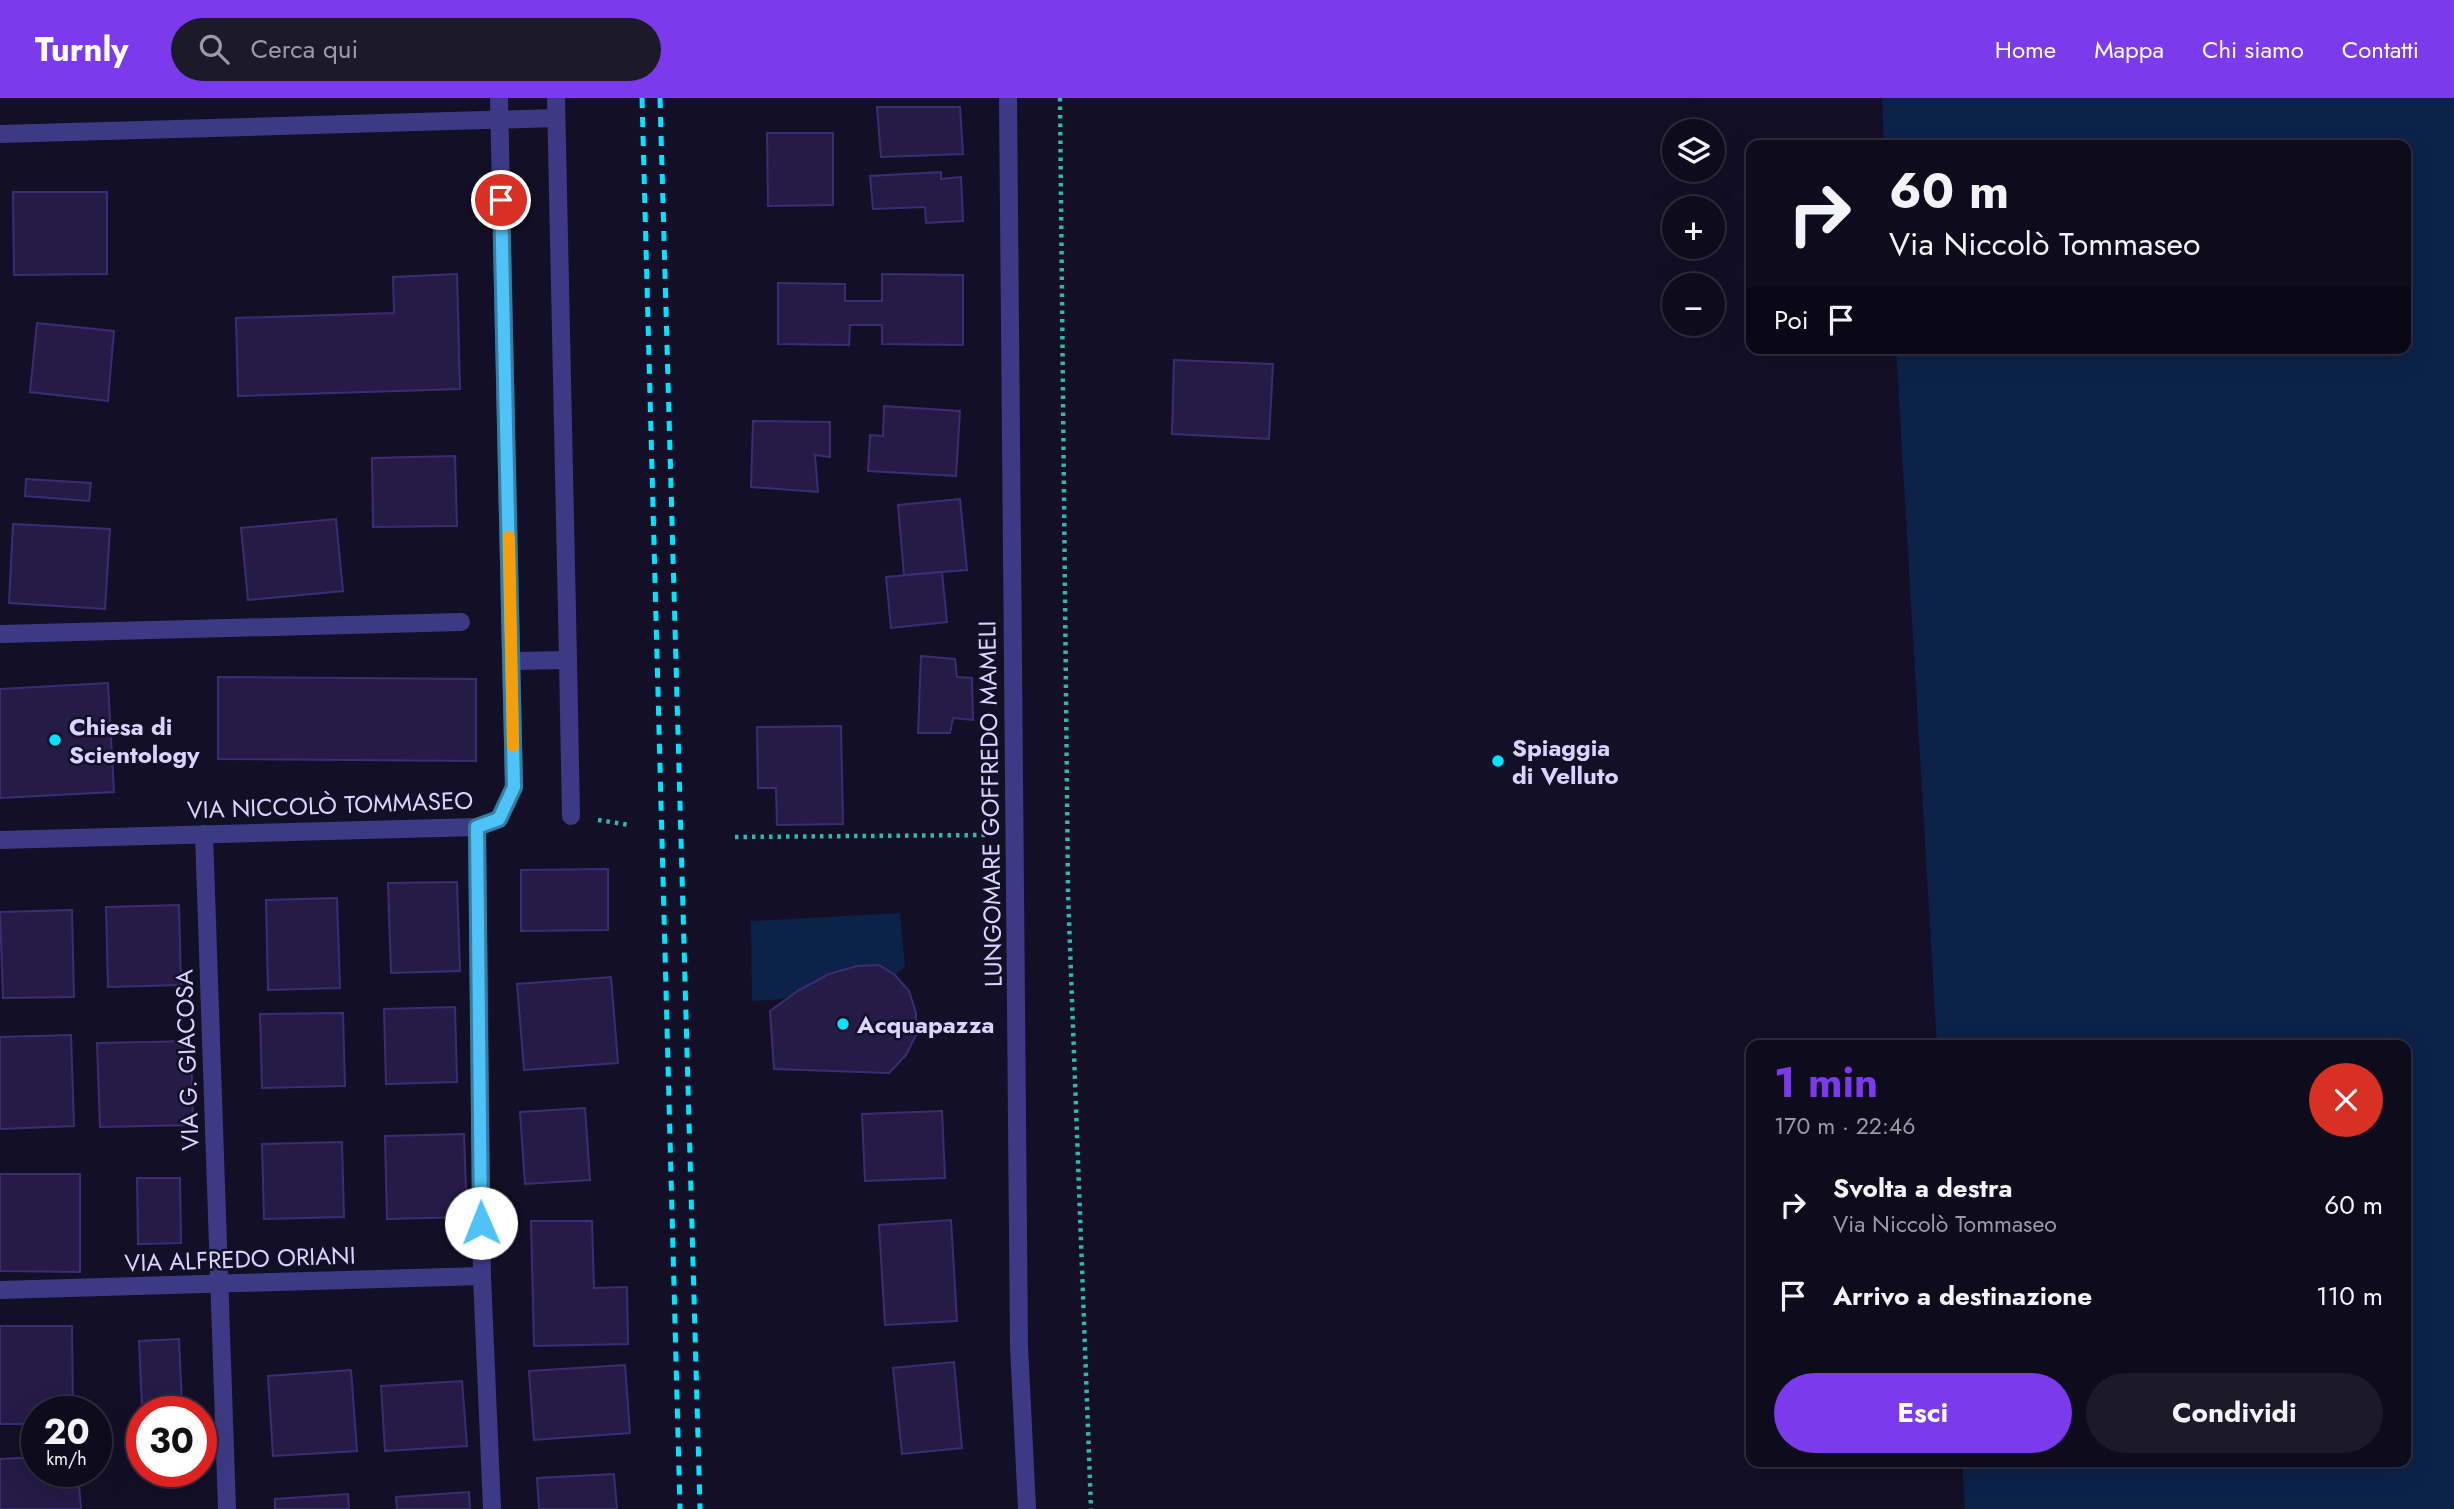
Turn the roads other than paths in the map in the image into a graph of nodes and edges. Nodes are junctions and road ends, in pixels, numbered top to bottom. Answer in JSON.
{"nodes":[{"id":1,"x":499,"y":98,"type":"edge"},
{"id":2,"x":556,"y":98,"type":"edge"},
{"id":3,"x":1008,"y":98,"type":"edge"},
{"id":4,"x":556,"y":118,"type":"junction"},
{"id":5,"x":500,"y":119,"type":"junction"},
{"id":6,"x":0,"y":134,"type":"edge"},
{"id":7,"x":461,"y":622,"type":"dead end"},
{"id":8,"x":0,"y":634,"type":"edge"},
{"id":9,"x":568,"y":660,"type":"junction"},
{"id":10,"x":511,"y":661,"type":"junction"},
{"id":11,"x":571,"y":816,"type":"dead end"},
{"id":12,"x":477,"y":827,"type":"junction"},
{"id":13,"x":204,"y":834,"type":"junction"},
{"id":14,"x":0,"y":840,"type":"edge"},
{"id":15,"x":482,"y":1276,"type":"junction"},
{"id":16,"x":219,"y":1284,"type":"junction"},
{"id":17,"x":0,"y":1290,"type":"edge"},
{"id":18,"x":227,"y":1509,"type":"edge"},
{"id":19,"x":492,"y":1509,"type":"edge"},
{"id":20,"x":1027,"y":1509,"type":"edge"}],
"edges":[{"from":1,"to":5,"type":"street","name":"VIA NICCOLÒ TOMMASEO"},
{"from":2,"to":4,"type":"street"},
{"from":3,"to":20,"type":"street","name":"LUNGOMARE GOFFREDO MAMELI"},
{"from":4,"to":5,"type":"street"},
{"from":4,"to":9,"type":"street"},
{"from":5,"to":6,"type":"street"},
{"from":5,"to":10,"type":"street","name":"VIA NICCOLÒ TOMMASEO"},
{"from":7,"to":8,"type":"street"},
{"from":9,"to":10,"type":"street"},
{"from":9,"to":11,"type":"street"},
{"from":10,"to":12,"type":"street","name":"VIA NICCOLÒ TOMMASEO"},
{"from":12,"to":13,"type":"street","name":"VIA NICCOLÒ TOMMASEO"},
{"from":12,"to":15,"type":"street"},
{"from":13,"to":14,"type":"street","name":"VIA NICCOLÒ TOMMASEO"},
{"from":13,"to":16,"type":"street","name":"VIA G. GIACOSA"},
{"from":15,"to":16,"type":"street","name":"VIA ALFREDO ORIANI"},
{"from":15,"to":19,"type":"street"},
{"from":16,"to":17,"type":"street","name":"VIA ALFREDO ORIANI"},
{"from":16,"to":18,"type":"street","name":"VIA G. GIACOSA"}]}
